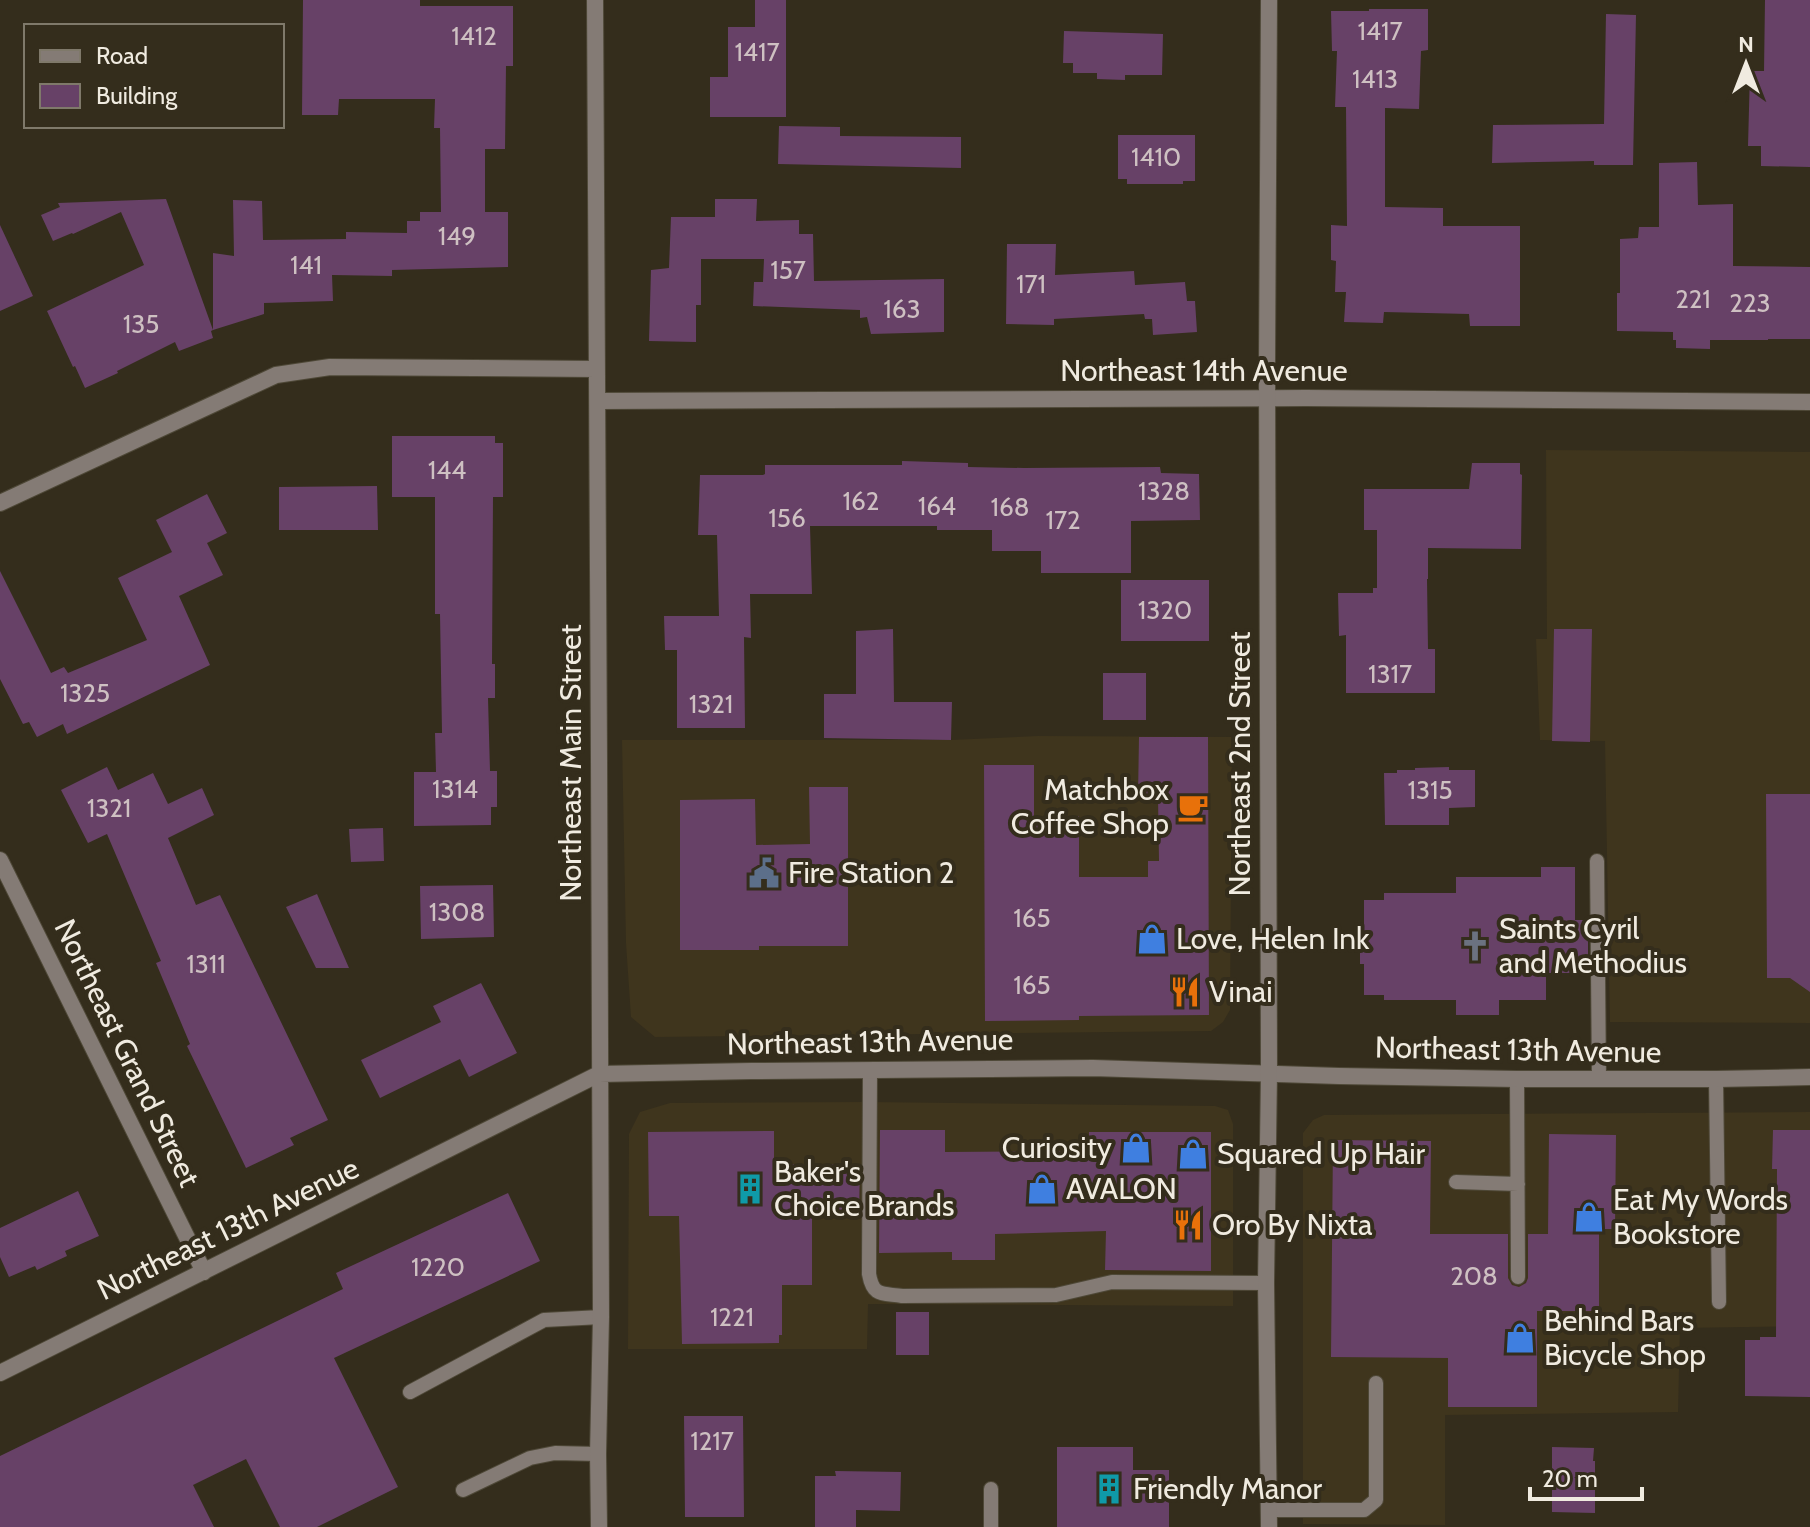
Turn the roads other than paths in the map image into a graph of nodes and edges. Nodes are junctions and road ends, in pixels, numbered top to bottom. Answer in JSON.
{"nodes":[{"id":1,"x":595,"y":0,"type":"edge"},
{"id":2,"x":1269,"y":0,"type":"edge"},
{"id":3,"x":596,"y":369,"type":"junction"},
{"id":4,"x":1267,"y":399,"type":"junction"},
{"id":5,"x":598,"y":401,"type":"junction"},
{"id":6,"x":1810,"y":402,"type":"edge"},
{"id":7,"x":0,"y":503,"type":"edge"},
{"id":8,"x":0,"y":860,"type":"edge"},
{"id":9,"x":1597,"y":861,"type":"dead end"},
{"id":10,"x":870,"y":1070,"type":"junction"},
{"id":11,"x":1269,"y":1073,"type":"junction"},
{"id":12,"x":599,"y":1074,"type":"junction"},
{"id":13,"x":1810,"y":1077,"type":"edge"},
{"id":14,"x":1517,"y":1079,"type":"junction"},
{"id":15,"x":1599,"y":1079,"type":"junction"},
{"id":16,"x":1716,"y":1079,"type":"junction"},
{"id":17,"x":1456,"y":1182,"type":"dead end"},
{"id":18,"x":1518,"y":1184,"type":"junction"},
{"id":19,"x":204,"y":1272,"type":"junction"},
{"id":20,"x":1518,"y":1277,"type":"dead end"},
{"id":21,"x":1266,"y":1283,"type":"junction"},
{"id":22,"x":1719,"y":1302,"type":"dead end"},
{"id":23,"x":601,"y":1317,"type":"junction"},
{"id":24,"x":0,"y":1373,"type":"edge"},
{"id":25,"x":1376,"y":1383,"type":"dead end"},
{"id":26,"x":410,"y":1392,"type":"dead end"},
{"id":27,"x":598,"y":1454,"type":"junction"},
{"id":28,"x":991,"y":1489,"type":"dead end"},
{"id":29,"x":463,"y":1490,"type":"dead end"},
{"id":30,"x":1269,"y":1510,"type":"junction"},
{"id":31,"x":599,"y":1527,"type":"edge"},
{"id":32,"x":991,"y":1527,"type":"edge"},
{"id":33,"x":1269,"y":1527,"type":"edge"}],
"edges":[{"from":1,"to":3,"type":"street","name":"Northeast Main Street"},
{"from":2,"to":4,"type":"street","name":"Northeast 2nd Street"},
{"from":3,"to":5,"type":"street","name":"Northeast Main Street"},
{"from":3,"to":7,"type":"street"},
{"from":4,"to":5,"type":"street","name":"Northeast 14th Avenue"},
{"from":4,"to":6,"type":"street","name":"Northeast 14th Avenue"},
{"from":4,"to":11,"type":"street","name":"Northeast 2nd Street"},
{"from":5,"to":12,"type":"street","name":"Northeast Main Street"},
{"from":8,"to":19,"type":"street","name":"Northeast Grand Street"},
{"from":9,"to":15,"type":"lane"},
{"from":10,"to":11,"type":"street","name":"Northeast 13th Avenue"},
{"from":10,"to":12,"type":"street","name":"Northeast 13th Avenue"},
{"from":10,"to":21,"type":"lane"},
{"from":11,"to":14,"type":"street","name":"Northeast 13th Avenue"},
{"from":11,"to":21,"type":"street","name":"Northeast 2nd Street"},
{"from":12,"to":19,"type":"street","name":"Northeast 13th Avenue"},
{"from":12,"to":23,"type":"street","name":"Northeast Main Street"},
{"from":13,"to":16,"type":"street","name":"Northeast 13th Avenue"},
{"from":14,"to":15,"type":"street","name":"Northeast 13th Avenue"},
{"from":14,"to":18,"type":"lane"},
{"from":15,"to":16,"type":"street","name":"Northeast 13th Avenue"},
{"from":16,"to":22,"type":"lane"},
{"from":17,"to":18,"type":"lane"},
{"from":18,"to":20,"type":"lane"},
{"from":19,"to":24,"type":"street","name":"Northeast 13th Avenue"},
{"from":21,"to":30,"type":"street","name":"Northeast 2nd Street"},
{"from":23,"to":26,"type":"lane"},
{"from":23,"to":27,"type":"street","name":"Northeast Main Street"},
{"from":25,"to":30,"type":"lane"},
{"from":27,"to":29,"type":"lane"},
{"from":27,"to":31,"type":"street","name":"Northeast Main Street"},
{"from":28,"to":32,"type":"lane"},
{"from":30,"to":33,"type":"street","name":"Northeast 2nd Street"}]}
